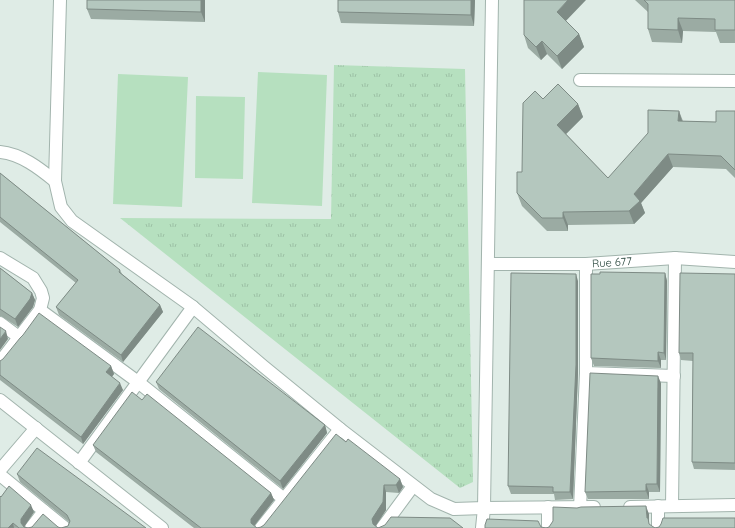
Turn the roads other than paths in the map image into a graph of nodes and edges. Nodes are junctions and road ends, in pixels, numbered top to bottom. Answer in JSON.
{"nodes":[{"id":1,"x":60,"y":0,"type":"edge"},
{"id":2,"x":492,"y":0,"type":"edge"},
{"id":3,"x":580,"y":80,"type":"dead end"},
{"id":4,"x":735,"y":81,"type":"edge"},
{"id":5,"x":0,"y":152,"type":"edge"},
{"id":6,"x":55,"y":181,"type":"junction"},
{"id":7,"x":0,"y":258,"type":"edge"},
{"id":8,"x":675,"y":258,"type":"junction"},
{"id":9,"x":735,"y":262,"type":"edge"},
{"id":10,"x":488,"y":264,"type":"junction"},
{"id":11,"x":586,"y":264,"type":"junction"},
{"id":12,"x":194,"y":307,"type":"junction"},
{"id":13,"x":40,"y":310,"type":"junction"},
{"id":14,"x":0,"y":323,"type":"edge"},
{"id":15,"x":20,"y":338,"type":"junction"},
{"id":16,"x":0,"y":362,"type":"edge"},
{"id":17,"x":586,"y":373,"type":"junction"},
{"id":18,"x":674,"y":376,"type":"junction"},
{"id":19,"x":138,"y":382,"type":"junction"},
{"id":20,"x":0,"y":400,"type":"edge"},
{"id":21,"x":36,"y":428,"type":"junction"},
{"id":22,"x":340,"y":429,"type":"junction"},
{"id":23,"x":79,"y":463,"type":"junction"},
{"id":24,"x":0,"y":470,"type":"edge"},
{"id":25,"x":0,"y":475,"type":"edge"},
{"id":26,"x":413,"y":486,"type":"junction"},
{"id":27,"x":284,"y":499,"type":"junction"},
{"id":28,"x":658,"y":506,"type":"junction"},
{"id":29,"x":672,"y":506,"type":"junction"},
{"id":30,"x":735,"y":506,"type":"edge"},
{"id":31,"x":548,"y":507,"type":"junction"},
{"id":32,"x":604,"y":507,"type":"edge"},
{"id":33,"x":619,"y":507,"type":"edge"},
{"id":34,"x":484,"y":508,"type":"junction"},
{"id":35,"x":580,"y":508,"type":"junction"},
{"id":36,"x":44,"y":511,"type":"junction"},
{"id":37,"x":31,"y":528,"type":"edge"},
{"id":38,"x":65,"y":528,"type":"edge"},
{"id":39,"x":162,"y":528,"type":"edge"},
{"id":40,"x":261,"y":528,"type":"edge"},
{"id":41,"x":382,"y":528,"type":"edge"},
{"id":42,"x":482,"y":528,"type":"edge"},
{"id":43,"x":548,"y":528,"type":"edge"},
{"id":44,"x":658,"y":528,"type":"edge"}],
"edges":[{"from":1,"to":6,"type":"street"},
{"from":2,"to":10,"type":"street"},
{"from":3,"to":4,"type":"street"},
{"from":5,"to":6,"type":"street"},
{"from":6,"to":12,"type":"street"},
{"from":7,"to":13,"type":"street"},
{"from":8,"to":9,"type":"street","name":"Rue 677"},
{"from":8,"to":11,"type":"street","name":"Rue 677"},
{"from":8,"to":18,"type":"street"},
{"from":10,"to":11,"type":"street","name":"Rue 677"},
{"from":10,"to":34,"type":"street"},
{"from":11,"to":17,"type":"street"},
{"from":12,"to":19,"type":"street"},
{"from":12,"to":22,"type":"street"},
{"from":13,"to":15,"type":"street"},
{"from":13,"to":19,"type":"street"},
{"from":14,"to":15,"type":"street"},
{"from":15,"to":16,"type":"street"},
{"from":17,"to":18,"type":"street"},
{"from":17,"to":35,"type":"street"},
{"from":18,"to":29,"type":"street"},
{"from":19,"to":23,"type":"street"},
{"from":19,"to":27,"type":"street"},
{"from":20,"to":21,"type":"street"},
{"from":21,"to":23,"type":"street"},
{"from":21,"to":24,"type":"street"},
{"from":22,"to":26,"type":"street"},
{"from":22,"to":27,"type":"street"},
{"from":23,"to":39,"type":"street"},
{"from":25,"to":36,"type":"street"},
{"from":26,"to":34,"type":"street"},
{"from":26,"to":41,"type":"street"},
{"from":27,"to":40,"type":"street"},
{"from":28,"to":29,"type":"street"},
{"from":28,"to":33,"type":"street"},
{"from":28,"to":44,"type":"street"},
{"from":29,"to":30,"type":"street"},
{"from":31,"to":34,"type":"street"},
{"from":31,"to":35,"type":"street"},
{"from":31,"to":43,"type":"street"},
{"from":32,"to":35,"type":"street"},
{"from":34,"to":42,"type":"street"},
{"from":36,"to":37,"type":"street"},
{"from":36,"to":38,"type":"street"}]}
